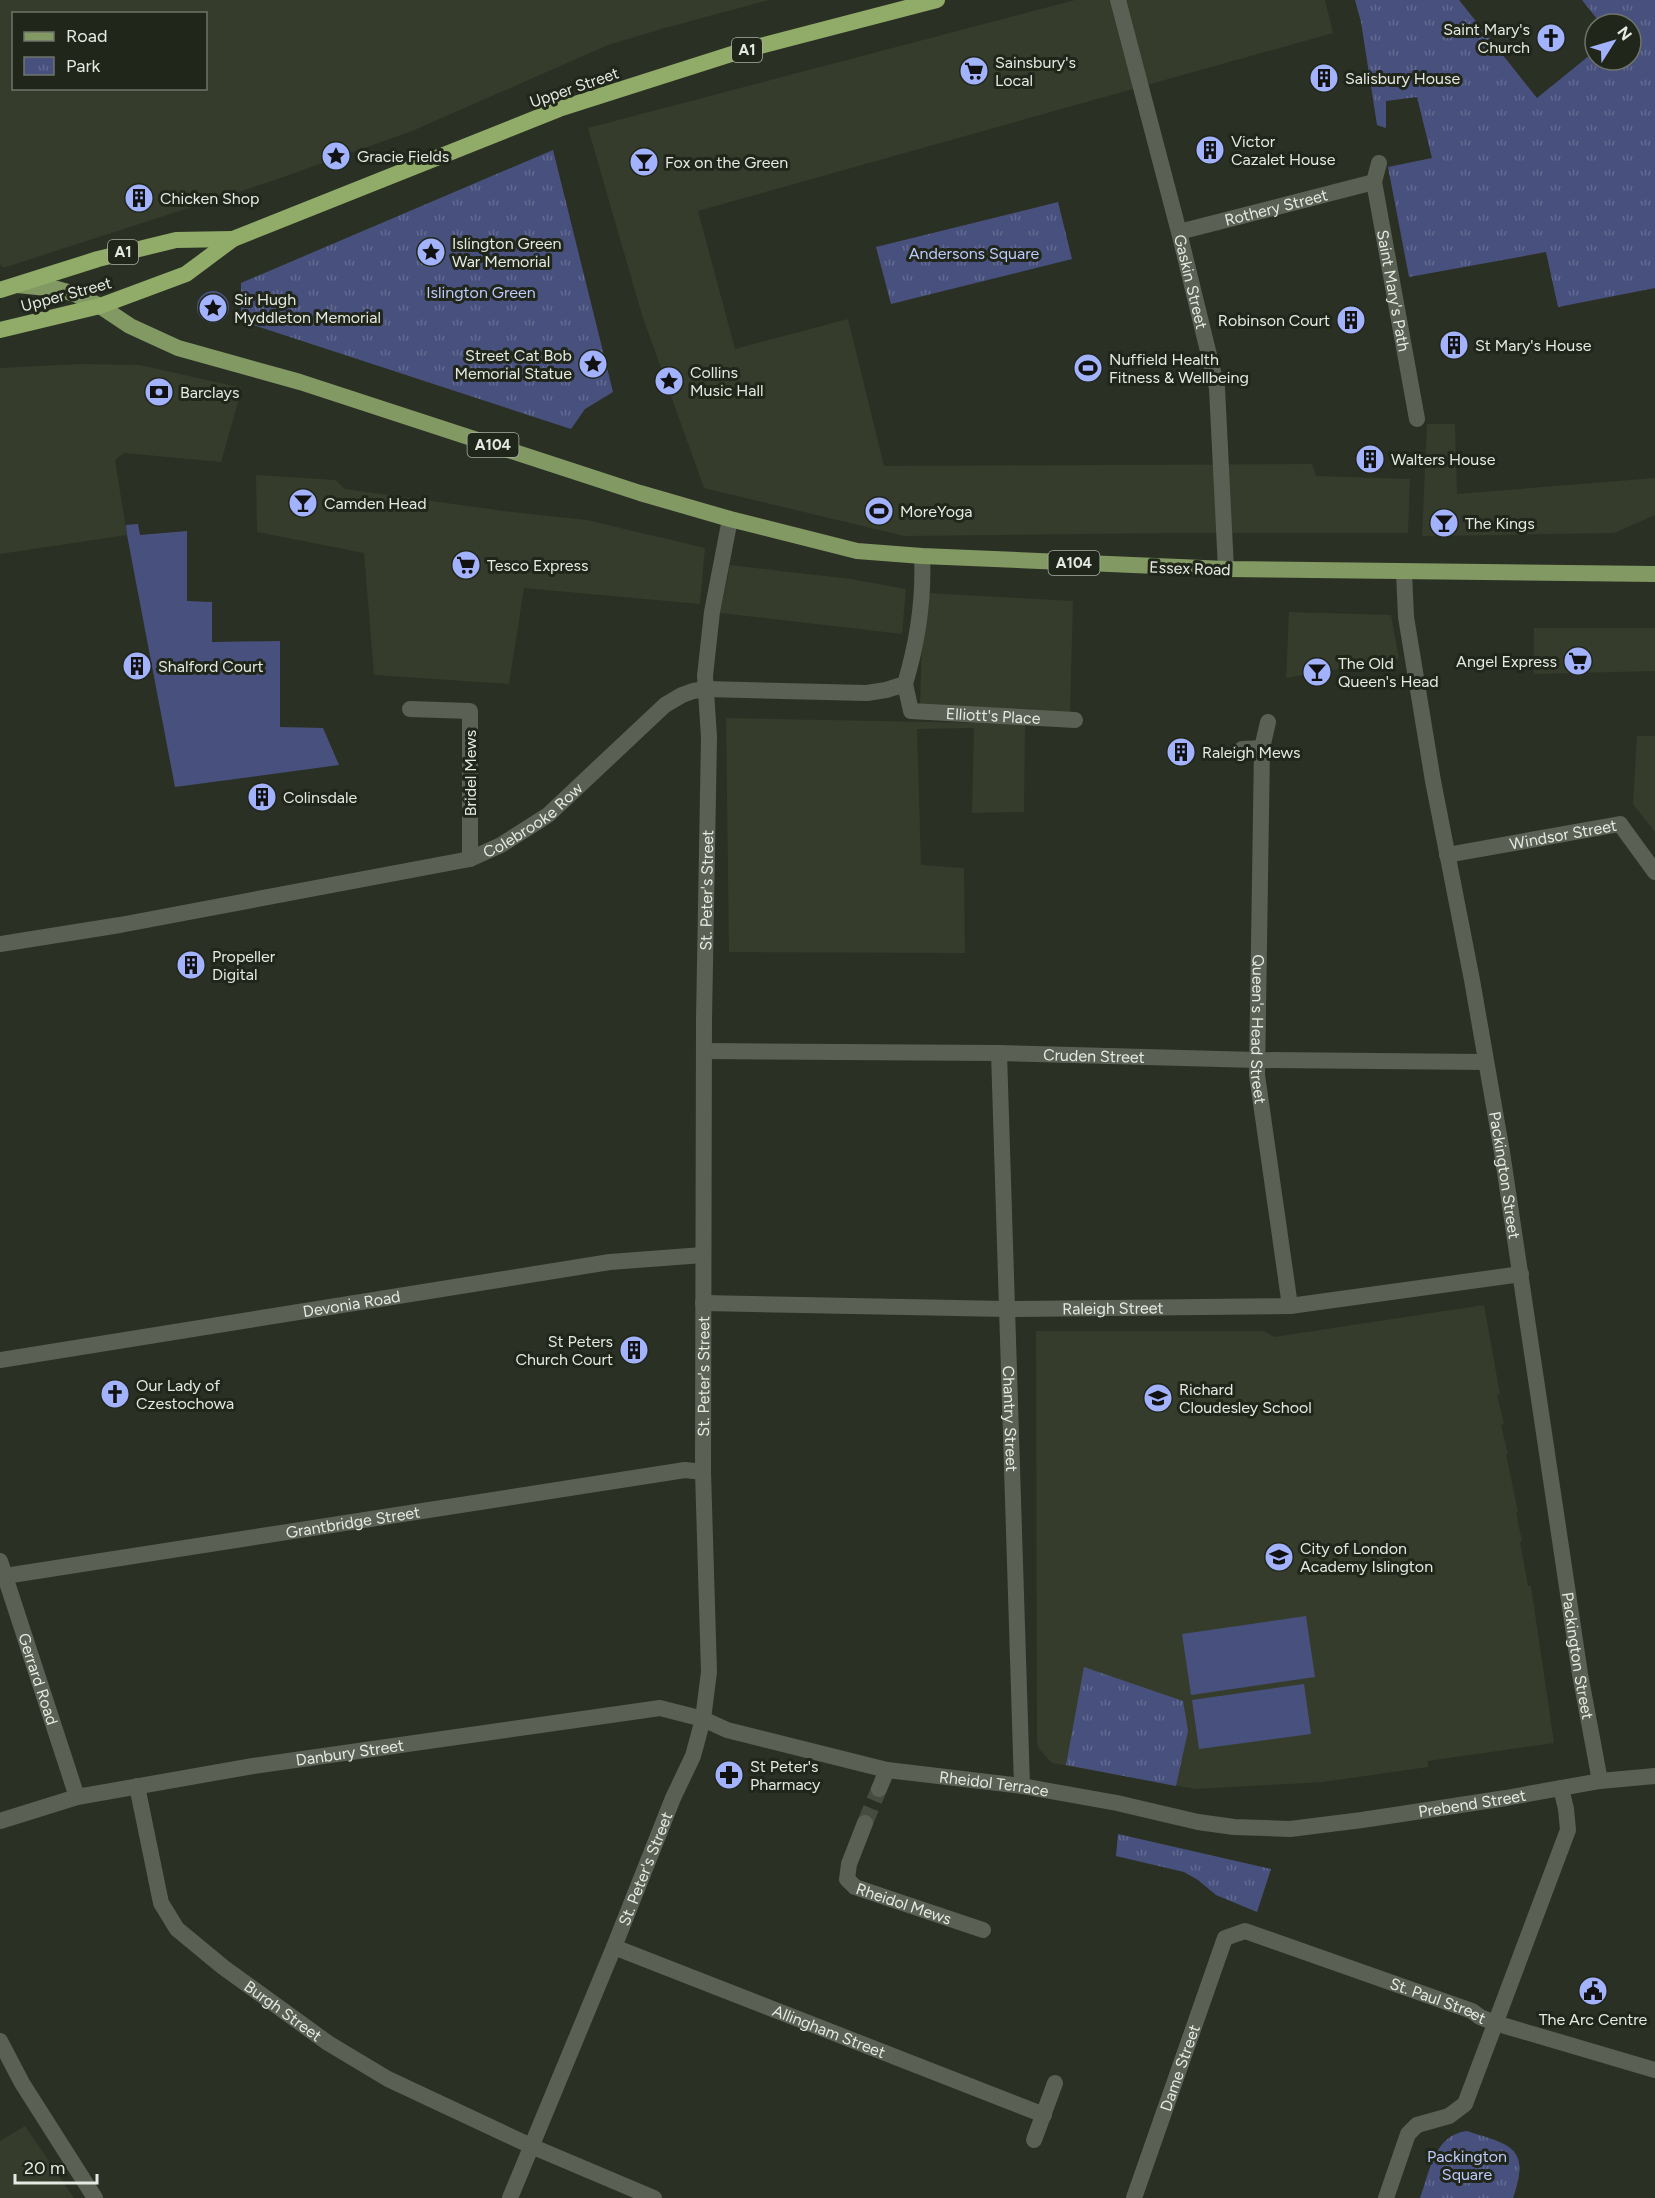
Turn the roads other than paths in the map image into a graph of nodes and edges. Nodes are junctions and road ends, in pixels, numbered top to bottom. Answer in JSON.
{"nodes":[{"id":1,"x":937,"y":0,"type":"edge"},
{"id":2,"x":1118,"y":0,"type":"edge"},
{"id":3,"x":1379,"y":163,"type":"dead end"},
{"id":4,"x":1374,"y":182,"type":"junction"},
{"id":5,"x":1179,"y":232,"type":"junction"},
{"id":6,"x":233,"y":239,"type":"junction"},
{"id":7,"x":17,"y":285,"type":"junction"},
{"id":8,"x":0,"y":290,"type":"edge"},
{"id":9,"x":100,"y":306,"type":"junction"},
{"id":10,"x":0,"y":330,"type":"edge"},
{"id":11,"x":1417,"y":418,"type":"dead end"},
{"id":12,"x":730,"y":519,"type":"junction"},
{"id":13,"x":922,"y":556,"type":"junction"},
{"id":14,"x":1226,"y":569,"type":"junction"},
{"id":15,"x":1404,"y":572,"type":"junction"},
{"id":16,"x":1655,"y":574,"type":"edge"},
{"id":17,"x":905,"y":684,"type":"junction"},
{"id":18,"x":706,"y":689,"type":"junction"},
{"id":19,"x":410,"y":709,"type":"dead end"},
{"id":20,"x":1075,"y":720,"type":"dead end"},
{"id":21,"x":1268,"y":722,"type":"dead end"},
{"id":22,"x":1262,"y":748,"type":"junction"},
{"id":23,"x":1242,"y":749,"type":"dead end"},
{"id":24,"x":1447,"y":855,"type":"junction"},
{"id":25,"x":470,"y":859,"type":"junction"},
{"id":26,"x":1655,"y":872,"type":"edge"},
{"id":27,"x":0,"y":944,"type":"edge"},
{"id":28,"x":704,"y":1051,"type":"junction"},
{"id":29,"x":999,"y":1053,"type":"junction"},
{"id":30,"x":1257,"y":1060,"type":"junction"},
{"id":31,"x":1485,"y":1062,"type":"junction"},
{"id":32,"x":703,"y":1256,"type":"junction"},
{"id":33,"x":1521,"y":1274,"type":"junction"},
{"id":34,"x":703,"y":1302,"type":"junction"},
{"id":35,"x":1290,"y":1306,"type":"junction"},
{"id":36,"x":1007,"y":1309,"type":"junction"},
{"id":37,"x":0,"y":1360,"type":"edge"},
{"id":38,"x":703,"y":1472,"type":"junction"},
{"id":39,"x":2,"y":1569,"type":"edge"},
{"id":40,"x":703,"y":1719,"type":"junction"},
{"id":41,"x":887,"y":1770,"type":"junction"},
{"id":42,"x":1655,"y":1776,"type":"edge"},
{"id":43,"x":1600,"y":1781,"type":"junction"},
{"id":44,"x":137,"y":1786,"type":"junction"},
{"id":45,"x":1022,"y":1786,"type":"junction"},
{"id":46,"x":1561,"y":1788,"type":"junction"},
{"id":47,"x":879,"y":1789,"type":"tunnel mouth"},
{"id":48,"x":77,"y":1797,"type":"junction"},
{"id":49,"x":0,"y":1821,"type":"edge"},
{"id":50,"x":865,"y":1824,"type":"tunnel mouth"},
{"id":51,"x":1290,"y":1828,"type":"joint"},
{"id":52,"x":983,"y":1930,"type":"dead end"},
{"id":53,"x":1225,"y":1938,"type":"joint"},
{"id":54,"x":614,"y":1947,"type":"junction"},
{"id":55,"x":1495,"y":2023,"type":"junction"},
{"id":56,"x":0,"y":2041,"type":"edge"},
{"id":57,"x":1655,"y":2070,"type":"edge"},
{"id":58,"x":1055,"y":2084,"type":"dead end"},
{"id":59,"x":1044,"y":2115,"type":"junction"},
{"id":60,"x":1034,"y":2140,"type":"dead end"},
{"id":61,"x":531,"y":2146,"type":"junction"},
{"id":62,"x":95,"y":2198,"type":"edge"},
{"id":63,"x":510,"y":2198,"type":"edge"},
{"id":64,"x":654,"y":2198,"type":"edge"},
{"id":65,"x":1134,"y":2198,"type":"edge"},
{"id":66,"x":1386,"y":2198,"type":"edge"}],
"edges":[{"from":1,"to":6,"type":"highway","name":"Upper Street","number":"A1"},
{"from":2,"to":5,"type":"street","name":"Gaskin Street"},
{"from":3,"to":4,"type":"street","name":"Saint Mary's Path"},
{"from":4,"to":5,"type":"street","name":"Rothery Street"},
{"from":4,"to":11,"type":"street","name":"Saint Mary's Path"},
{"from":5,"to":14,"type":"street","name":"Gaskin Street"},
{"from":6,"to":7,"type":"highway","name":"Upper Street","number":"A1"},
{"from":6,"to":9,"type":"highway","name":"Upper Street","number":"A1"},
{"from":7,"to":8,"type":"highway","name":"Upper Street","number":"A1"},
{"from":7,"to":9,"type":"main road","number":"A104"},
{"from":9,"to":10,"type":"highway","name":"Upper Street","number":"A1"},
{"from":9,"to":12,"type":"main road","number":"A104"},
{"from":12,"to":13,"type":"main road","name":"Essex Road","number":"A104"},
{"from":12,"to":18,"type":"street","name":"St. Peter's Street"},
{"from":13,"to":14,"type":"main road","name":"Essex Road","number":"A104"},
{"from":13,"to":17,"type":"street"},
{"from":14,"to":15,"type":"main road","name":"Essex Road","number":"A104"},
{"from":15,"to":16,"type":"main road","name":"Essex Road","number":"A104"},
{"from":15,"to":24,"type":"street","name":"Packington Street"},
{"from":17,"to":18,"type":"street","name":"Colebrooke Row"},
{"from":17,"to":20,"type":"street","name":"Elliott's Place"},
{"from":18,"to":25,"type":"street","name":"Colebrooke Row"},
{"from":18,"to":28,"type":"street","name":"St. Peter's Street"},
{"from":19,"to":25,"type":"street","name":"Bridel Mews"},
{"from":21,"to":22,"type":"street","name":"Queen's Head Street"},
{"from":22,"to":23,"type":"street"},
{"from":22,"to":30,"type":"street","name":"Queen's Head Street"},
{"from":24,"to":26,"type":"street","name":"Windsor Street"},
{"from":24,"to":31,"type":"street","name":"Packington Street"},
{"from":25,"to":27,"type":"street","name":"Colebrooke Row"},
{"from":28,"to":29,"type":"street","name":"Cruden Street"},
{"from":28,"to":32,"type":"street","name":"St. Peter's Street"},
{"from":29,"to":30,"type":"street","name":"Cruden Street"},
{"from":29,"to":36,"type":"street","name":"Chantry Street"},
{"from":30,"to":31,"type":"street","name":"Cruden Street"},
{"from":30,"to":35,"type":"street","name":"Queen's Head Street"},
{"from":31,"to":33,"type":"street","name":"Packington Street"},
{"from":32,"to":34,"type":"street","name":"St. Peter's Street"},
{"from":32,"to":37,"type":"street","name":"Devonia Road"},
{"from":33,"to":35,"type":"street","name":"Raleigh Street"},
{"from":33,"to":43,"type":"street","name":"Packington Street"},
{"from":34,"to":36,"type":"street","name":"Raleigh Street"},
{"from":34,"to":38,"type":"street","name":"St. Peter's Street"},
{"from":35,"to":36,"type":"street","name":"Raleigh Street"},
{"from":36,"to":45,"type":"street","name":"Chantry Street"},
{"from":38,"to":39,"type":"street","name":"Grantbridge Street"},
{"from":38,"to":40,"type":"street","name":"St. Peter's Street"},
{"from":39,"to":48,"type":"street","name":"Gerrard Road"},
{"from":40,"to":41,"type":"street","name":"Rheidol Terrace"},
{"from":40,"to":44,"type":"street","name":"Danbury Street"},
{"from":40,"to":54,"type":"street","name":"St. Peter's Street"},
{"from":41,"to":45,"type":"street","name":"Rheidol Terrace"},
{"from":41,"to":47,"type":"street"},
{"from":42,"to":43,"type":"street","name":"Prebend Street"},
{"from":43,"to":46,"type":"street","name":"Prebend Street"},
{"from":44,"to":48,"type":"street","name":"Danbury Street"},
{"from":44,"to":61,"type":"street","name":"Burgh Street"},
{"from":45,"to":51,"type":"street","name":"Rheidol Terrace"},
{"from":46,"to":51,"type":"street","name":"Prebend Street"},
{"from":46,"to":55,"type":"street"},
{"from":48,"to":49,"type":"street","name":"Danbury Street"},
{"from":50,"to":52,"type":"street","name":"Rheidol Mews"},
{"from":53,"to":55,"type":"street","name":"St. Paul Street"},
{"from":53,"to":65,"type":"street","name":"Dame Street"},
{"from":54,"to":59,"type":"street","name":"Allingham Street"},
{"from":54,"to":61,"type":"street","name":"St. Peter's Street"},
{"from":55,"to":57,"type":"street","name":"St. Paul Street"},
{"from":55,"to":66,"type":"street"},
{"from":56,"to":62,"type":"street"},
{"from":58,"to":59,"type":"street"},
{"from":59,"to":60,"type":"street"},
{"from":61,"to":63,"type":"street","name":"St. Peter's Street"},
{"from":61,"to":64,"type":"street","name":"Burgh Street"}]}
